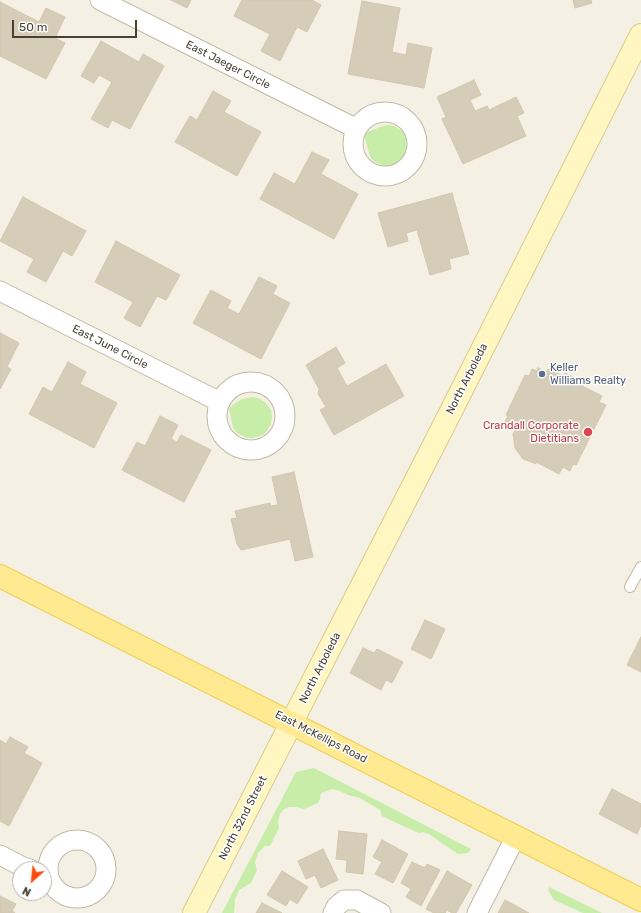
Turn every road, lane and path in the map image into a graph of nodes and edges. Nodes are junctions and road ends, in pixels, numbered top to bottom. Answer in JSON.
{"nodes":[{"id":1,"x":100,"y":0,"type":"edge"},
{"id":2,"x":641,"y":35,"type":"edge"},
{"id":3,"x":357,"y":129,"type":"dead end"},
{"id":4,"x":0,"y":291,"type":"edge"},
{"id":5,"x":220,"y":402,"type":"dead end"},
{"id":6,"x":641,"y":567,"type":"edge"},
{"id":7,"x":0,"y":576,"type":"edge"},
{"id":8,"x":630,"y":587,"type":"dead end"},
{"id":9,"x":292,"y":723,"type":"junction"},
{"id":10,"x":516,"y":836,"type":"junction"},
{"id":11,"x":0,"y":855,"type":"edge"},
{"id":12,"x":12,"y":861,"type":"edge"},
{"id":13,"x":641,"y":900,"type":"edge"},
{"id":14,"x":338,"y":907,"type":"edge"},
{"id":15,"x":194,"y":913,"type":"edge"},
{"id":16,"x":381,"y":913,"type":"edge"},
{"id":17,"x":477,"y":913,"type":"edge"}],
"edges":[{"from":1,"to":3,"type":"street","name":"East Jaeger Circle"},
{"from":2,"to":9,"type":"street","name":"North Arboleda"},
{"from":4,"to":5,"type":"street","name":"East June Circle"},
{"from":6,"to":8,"type":"lane"},
{"from":7,"to":9,"type":"main road","name":"East McKellips Road"},
{"from":9,"to":10,"type":"main road","name":"East McKellips Road"},
{"from":9,"to":15,"type":"street","name":"North 32nd Street"},
{"from":10,"to":13,"type":"main road","name":"East McKellips Road"},
{"from":10,"to":17,"type":"street"},
{"from":11,"to":12,"type":"street"},
{"from":14,"to":16,"type":"street"}]}
